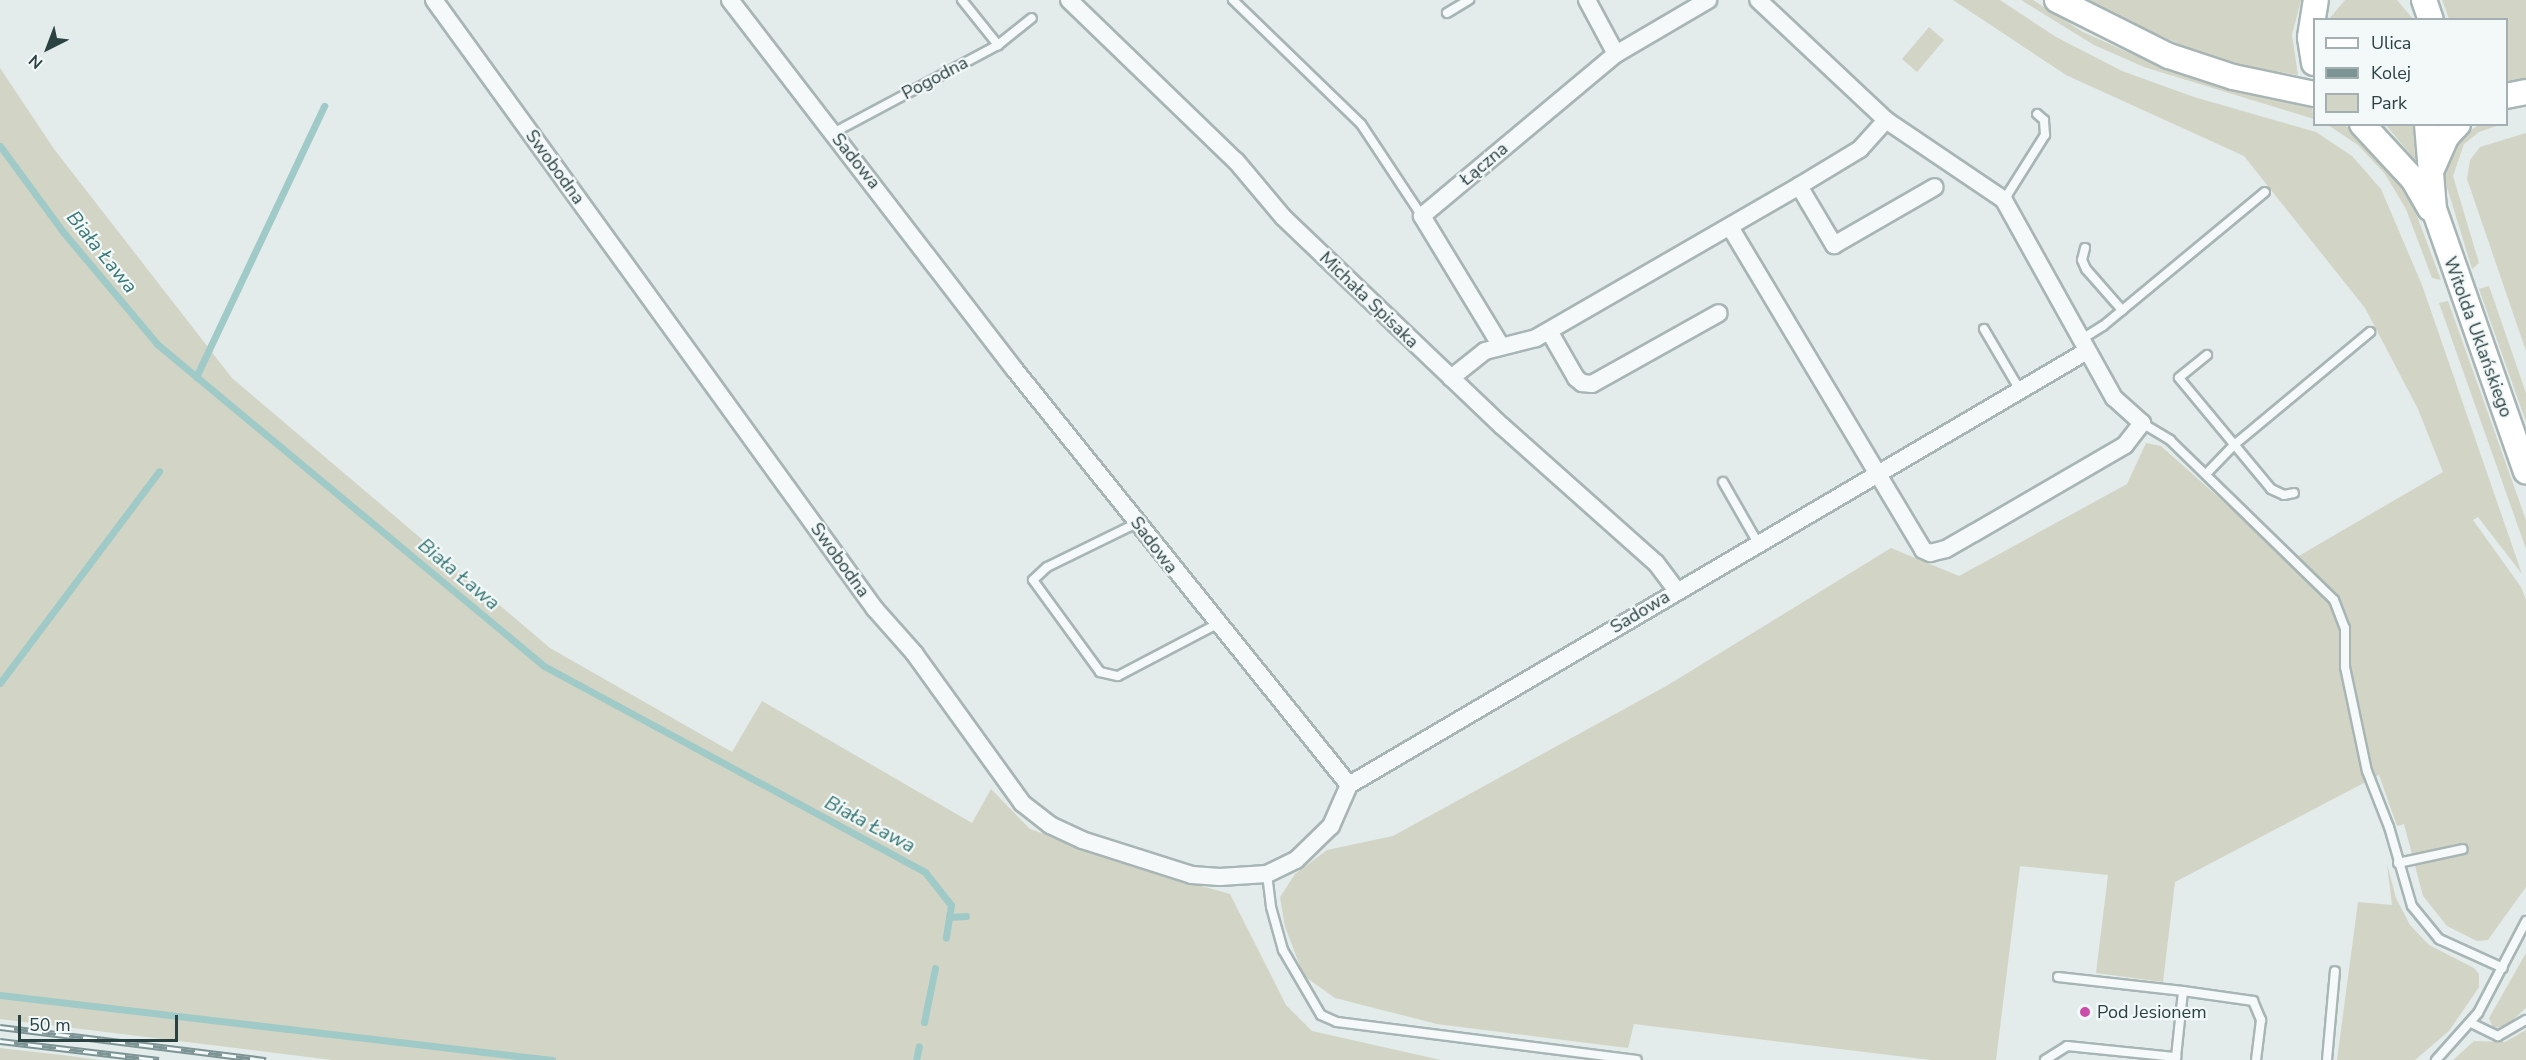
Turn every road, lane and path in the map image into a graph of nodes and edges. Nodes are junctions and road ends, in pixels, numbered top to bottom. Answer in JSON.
{"nodes":[{"id":1,"x":434,"y":0,"type":"edge"},
{"id":2,"x":730,"y":0,"type":"edge"},
{"id":3,"x":963,"y":0,"type":"edge"},
{"id":4,"x":1069,"y":0,"type":"edge"},
{"id":5,"x":1233,"y":0,"type":"edge"},
{"id":6,"x":1469,"y":0,"type":"edge"},
{"id":7,"x":1587,"y":0,"type":"edge"},
{"id":8,"x":1708,"y":0,"type":"edge"},
{"id":9,"x":1758,"y":0,"type":"edge"},
{"id":10,"x":2057,"y":0,"type":"edge"},
{"id":11,"x":2316,"y":0,"type":"edge"},
{"id":12,"x":2424,"y":0,"type":"edge"},
{"id":13,"x":1447,"y":13,"type":"dead end"},
{"id":14,"x":1032,"y":18,"type":"dead end"},
{"id":15,"x":2313,"y":18,"type":"edge"},
{"id":16,"x":2313,"y":18,"type":"edge"},
{"id":17,"x":2430,"y":18,"type":"edge"},
{"id":18,"x":998,"y":45,"type":"junction"},
{"id":19,"x":1616,"y":54,"type":"junction"},
{"id":20,"x":2313,"y":56,"type":"edge"},
{"id":21,"x":2313,"y":94,"type":"edge"},
{"id":22,"x":2037,"y":114,"type":"dead end"},
{"id":23,"x":1886,"y":120,"type":"junction"},
{"id":24,"x":2364,"y":126,"type":"edge"},
{"id":25,"x":2427,"y":126,"type":"edge"},
{"id":26,"x":2457,"y":126,"type":"edge"},
{"id":27,"x":833,"y":133,"type":"junction"},
{"id":28,"x":2430,"y":174,"type":"junction"},
{"id":29,"x":1799,"y":186,"type":"junction"},
{"id":30,"x":1935,"y":187,"type":"dead end"},
{"id":31,"x":2265,"y":192,"type":"dead end"},
{"id":32,"x":2004,"y":200,"type":"junction"},
{"id":33,"x":1422,"y":216,"type":"junction"},
{"id":34,"x":1730,"y":227,"type":"junction"},
{"id":35,"x":2443,"y":237,"type":"junction"},
{"id":36,"x":2085,"y":248,"type":"dead end"},
{"id":37,"x":2122,"y":310,"type":"junction"},
{"id":38,"x":1719,"y":313,"type":"dead end"},
{"id":39,"x":1984,"y":329,"type":"dead end"},
{"id":40,"x":1549,"y":331,"type":"junction"},
{"id":41,"x":2370,"y":332,"type":"dead end"},
{"id":42,"x":2085,"y":345,"type":"junction"},
{"id":43,"x":1501,"y":346,"type":"junction"},
{"id":44,"x":2207,"y":355,"type":"dead end"},
{"id":45,"x":1451,"y":378,"type":"junction"},
{"id":46,"x":2020,"y":390,"type":"junction"},
{"id":47,"x":2142,"y":423,"type":"junction"},
{"id":48,"x":2234,"y":445,"type":"junction"},
{"id":49,"x":2526,"y":471,"type":"edge"},
{"id":50,"x":1875,"y":474,"type":"junction"},
{"id":51,"x":2206,"y":474,"type":"junction"},
{"id":52,"x":1723,"y":482,"type":"dead end"},
{"id":53,"x":2294,"y":493,"type":"dead end"},
{"id":54,"x":1137,"y":523,"type":"junction"},
{"id":55,"x":1758,"y":543,"type":"junction"},
{"id":56,"x":1677,"y":591,"type":"junction"},
{"id":57,"x":1216,"y":624,"type":"junction"},
{"id":58,"x":1349,"y":785,"type":"junction"},
{"id":59,"x":2463,"y":849,"type":"dead end"},
{"id":60,"x":2398,"y":863,"type":"junction"},
{"id":61,"x":1267,"y":874,"type":"junction"},
{"id":62,"x":2526,"y":921,"type":"edge"},
{"id":63,"x":2503,"y":968,"type":"junction"},
{"id":64,"x":2335,"y":972,"type":"dead end"},
{"id":65,"x":2058,"y":977,"type":"dead end"},
{"id":66,"x":2183,"y":991,"type":"junction"},
{"id":67,"x":2526,"y":1020,"type":"edge"},
{"id":68,"x":2471,"y":1023,"type":"junction"},
{"id":69,"x":1637,"y":1060,"type":"edge"},
{"id":70,"x":2045,"y":1060,"type":"edge"},
{"id":71,"x":2256,"y":1060,"type":"edge"},
{"id":72,"x":2327,"y":1060,"type":"edge"},
{"id":73,"x":2436,"y":1060,"type":"edge"}],
"edges":[{"from":1,"to":61,"type":"street","name":"Swobodna"},
{"from":2,"to":27,"type":"street","name":"Sadowa"},
{"from":3,"to":18,"type":"lane"},
{"from":4,"to":45,"type":"street","name":"Michała Spisaka"},
{"from":5,"to":33,"type":"lane"},
{"from":6,"to":13,"type":"lane"},
{"from":7,"to":19,"type":"street"},
{"from":8,"to":19,"type":"street","name":"Łączna"},
{"from":9,"to":23,"type":"street"},
{"from":10,"to":21,"type":"street"},
{"from":11,"to":15,"type":"street"},
{"from":12,"to":17,"type":"street"},
{"from":14,"to":18,"type":"lane","name":"Pogodna"},
{"from":16,"to":20,"type":"street"},
{"from":18,"to":27,"type":"lane","name":"Pogodna"},
{"from":19,"to":33,"type":"street","name":"Łączna"},
{"from":22,"to":32,"type":"lane"},
{"from":23,"to":29,"type":"street"},
{"from":23,"to":32,"type":"street"},
{"from":24,"to":35,"type":"street","name":"Witolda Uklańskiego"},
{"from":25,"to":28,"type":"street","name":"Witolda Uklańskiego"},
{"from":26,"to":28,"type":"street"},
{"from":27,"to":54,"type":"street","name":"Sadowa"},
{"from":28,"to":35,"type":"street","name":"Witolda Uklańskiego"},
{"from":29,"to":30,"type":"street"},
{"from":29,"to":34,"type":"street"},
{"from":31,"to":37,"type":"lane"},
{"from":32,"to":42,"type":"street"},
{"from":33,"to":43,"type":"street"},
{"from":34,"to":40,"type":"street"},
{"from":34,"to":50,"type":"street"},
{"from":35,"to":49,"type":"street","name":"Witolda Uklańskiego"},
{"from":36,"to":37,"type":"lane"},
{"from":37,"to":42,"type":"lane"},
{"from":38,"to":40,"type":"street"},
{"from":39,"to":46,"type":"lane"},
{"from":40,"to":43,"type":"street"},
{"from":41,"to":48,"type":"lane"},
{"from":42,"to":46,"type":"street","name":"Sadowa"},
{"from":42,"to":47,"type":"street"},
{"from":43,"to":45,"type":"street"},
{"from":44,"to":48,"type":"lane"},
{"from":45,"to":56,"type":"street","name":"Michała Spisaka"},
{"from":46,"to":50,"type":"street","name":"Sadowa"},
{"from":47,"to":50,"type":"street"},
{"from":47,"to":51,"type":"lane"},
{"from":48,"to":51,"type":"lane"},
{"from":48,"to":53,"type":"lane"},
{"from":50,"to":55,"type":"street","name":"Sadowa"},
{"from":51,"to":60,"type":"lane"},
{"from":52,"to":55,"type":"lane"},
{"from":54,"to":57,"type":"street","name":"Sadowa"},
{"from":54,"to":57,"type":"lane"},
{"from":55,"to":56,"type":"street","name":"Sadowa"},
{"from":56,"to":58,"type":"street","name":"Sadowa"},
{"from":57,"to":58,"type":"street","name":"Sadowa"},
{"from":58,"to":61,"type":"street","name":"Swobodna"},
{"from":59,"to":60,"type":"lane"},
{"from":60,"to":63,"type":"lane"},
{"from":61,"to":69,"type":"lane"},
{"from":62,"to":63,"type":"lane"},
{"from":63,"to":68,"type":"lane"},
{"from":64,"to":72,"type":"lane"},
{"from":65,"to":66,"type":"lane"},
{"from":66,"to":70,"type":"lane"},
{"from":66,"to":71,"type":"lane"},
{"from":67,"to":68,"type":"lane"},
{"from":68,"to":73,"type":"lane"}]}
